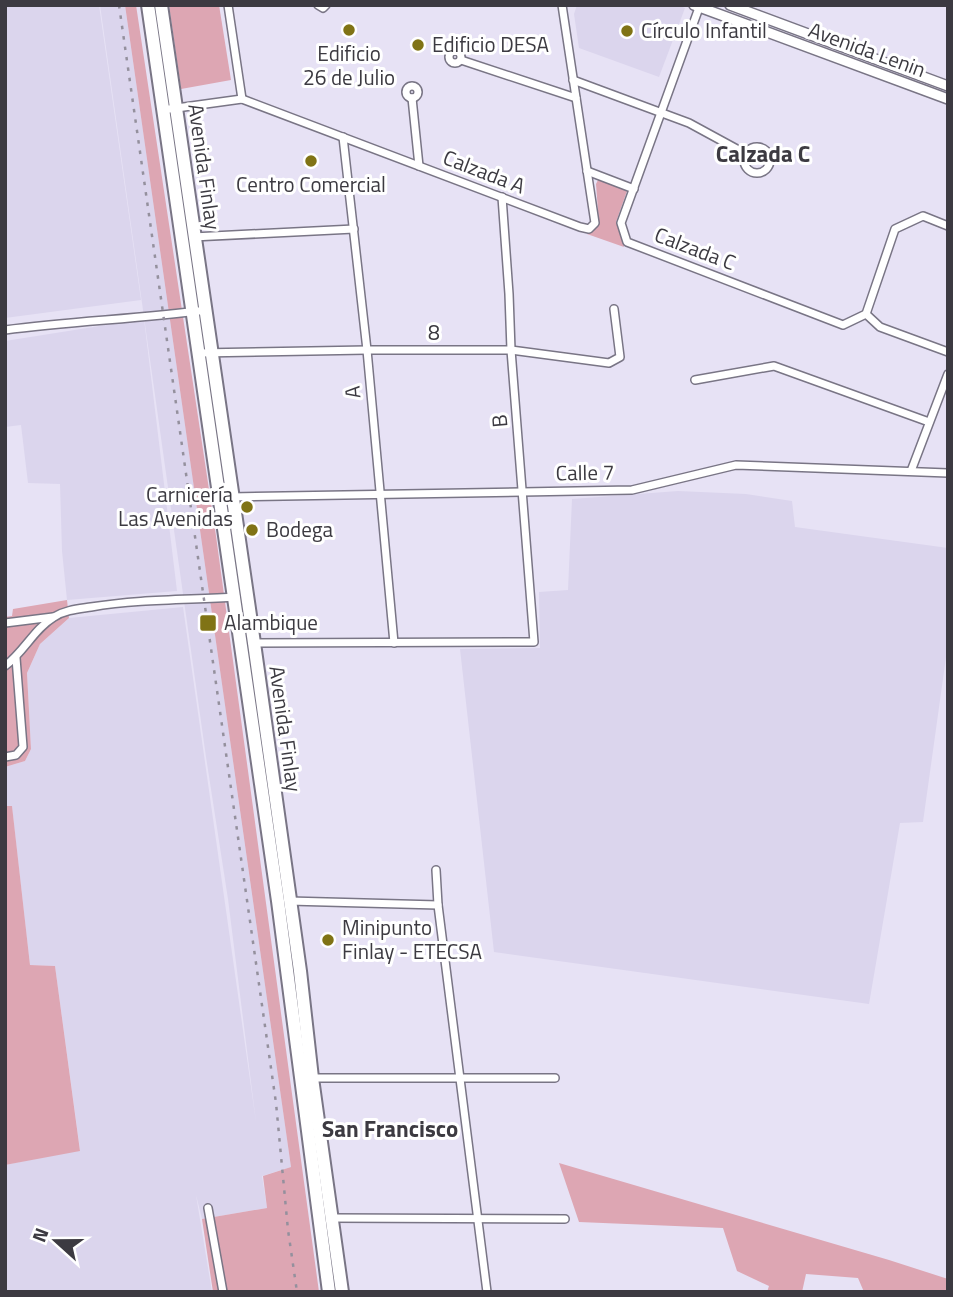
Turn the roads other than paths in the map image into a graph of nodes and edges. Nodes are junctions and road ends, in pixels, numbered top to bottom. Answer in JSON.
{"nodes":[{"id":1,"x":148,"y":5,"type":"edge"},
{"id":2,"x":161,"y":5,"type":"edge"},
{"id":3,"x":228,"y":5,"type":"edge"},
{"id":4,"x":318,"y":5,"type":"edge"},
{"id":5,"x":326,"y":5,"type":"edge"},
{"id":6,"x":562,"y":5,"type":"edge"},
{"id":7,"x":730,"y":5,"type":"edge"},
{"id":8,"x":698,"y":6,"type":"edge"},
{"id":9,"x":461,"y":60,"type":"dead end"},
{"id":10,"x":573,"y":80,"type":"junction"},
{"id":11,"x":948,"y":86,"type":"edge"},
{"id":12,"x":412,"y":98,"type":"dead end"},
{"id":13,"x":576,"y":98,"type":"junction"},
{"id":14,"x":242,"y":99,"type":"junction"},
{"id":15,"x":948,"y":99,"type":"edge"},
{"id":16,"x":176,"y":108,"type":"junction"},
{"id":17,"x":162,"y":110,"type":"junction"},
{"id":18,"x":662,"y":114,"type":"junction"},
{"id":19,"x":343,"y":137,"type":"junction"},
{"id":20,"x":746,"y":154,"type":"dead end"},
{"id":21,"x":419,"y":166,"type":"junction"},
{"id":22,"x":587,"y":172,"type":"junction"},
{"id":23,"x":634,"y":189,"type":"junction"},
{"id":24,"x":502,"y":197,"type":"junction"},
{"id":25,"x":948,"y":226,"type":"edge"},
{"id":26,"x":354,"y":229,"type":"junction"},
{"id":27,"x":180,"y":237,"type":"junction"},
{"id":28,"x":194,"y":237,"type":"junction"},
{"id":29,"x":614,"y":309,"type":"dead end"},
{"id":30,"x":206,"y":310,"type":"junction"},
{"id":31,"x":192,"y":312,"type":"junction"},
{"id":32,"x":866,"y":313,"type":"junction"},
{"id":33,"x":5,"y":330,"type":"edge"},
{"id":34,"x":367,"y":350,"type":"junction"},
{"id":35,"x":511,"y":350,"type":"junction"},
{"id":36,"x":948,"y":352,"type":"edge"},
{"id":37,"x":199,"y":353,"type":"junction"},
{"id":38,"x":212,"y":353,"type":"junction"},
{"id":39,"x":948,"y":374,"type":"edge"},
{"id":40,"x":695,"y":380,"type":"dead end"},
{"id":41,"x":929,"y":422,"type":"junction"},
{"id":42,"x":911,"y":471,"type":"junction"},
{"id":43,"x":948,"y":473,"type":"edge"},
{"id":44,"x":523,"y":492,"type":"junction"},
{"id":45,"x":380,"y":494,"type":"junction"},
{"id":46,"x":226,"y":497,"type":"junction"},
{"id":47,"x":241,"y":597,"type":"junction"},
{"id":48,"x":54,"y":617,"type":"junction"},
{"id":49,"x":5,"y":623,"type":"edge"},
{"id":50,"x":247,"y":643,"type":"junction"},
{"id":51,"x":394,"y":643,"type":"junction"},
{"id":52,"x":16,"y":658,"type":"junction"},
{"id":53,"x":5,"y":666,"type":"edge"},
{"id":54,"x":5,"y":757,"type":"edge"},
{"id":55,"x":436,"y":870,"type":"dead end"},
{"id":56,"x":284,"y":901,"type":"junction"},
{"id":57,"x":438,"y":905,"type":"junction"},
{"id":58,"x":306,"y":1078,"type":"junction"},
{"id":59,"x":555,"y":1078,"type":"dead end"},
{"id":60,"x":460,"y":1079,"type":"junction"},
{"id":61,"x":208,"y":1208,"type":"dead end"},
{"id":62,"x":325,"y":1218,"type":"junction"},
{"id":63,"x":478,"y":1219,"type":"junction"},
{"id":64,"x":565,"y":1219,"type":"dead end"},
{"id":65,"x":223,"y":1292,"type":"edge"},
{"id":66,"x":329,"y":1292,"type":"edge"},
{"id":67,"x":342,"y":1292,"type":"edge"},
{"id":68,"x":487,"y":1292,"type":"edge"}],
"edges":[{"from":1,"to":17,"type":"highway","name":"Avenida Finlay"},
{"from":2,"to":16,"type":"highway","name":"Avenida Finlay"},
{"from":3,"to":14,"type":"street"},
{"from":4,"to":5,"type":"street"},
{"from":6,"to":10,"type":"street","name":"Calzada A"},
{"from":7,"to":11,"type":"street","name":"Avenida Lenin"},
{"from":8,"to":15,"type":"street","name":"Avenida Lenin"},
{"from":8,"to":18,"type":"street","name":"Calzada C"},
{"from":9,"to":13,"type":"street"},
{"from":10,"to":13,"type":"street","name":"Calzada A"},
{"from":10,"to":18,"type":"street"},
{"from":12,"to":21,"type":"street"},
{"from":13,"to":22,"type":"street","name":"Calzada A"},
{"from":14,"to":16,"type":"street"},
{"from":14,"to":19,"type":"street","name":"Calzada A"},
{"from":16,"to":17,"type":"street"},
{"from":16,"to":28,"type":"highway","name":"Avenida Finlay"},
{"from":17,"to":27,"type":"highway","name":"Avenida Finlay"},
{"from":18,"to":20,"type":"street"},
{"from":18,"to":23,"type":"street","name":"Calzada C"},
{"from":19,"to":21,"type":"street","name":"Calzada A"},
{"from":19,"to":26,"type":"street","name":"A"},
{"from":21,"to":24,"type":"street","name":"Calzada A"},
{"from":22,"to":23,"type":"street"},
{"from":22,"to":24,"type":"street","name":"Calzada A"},
{"from":23,"to":32,"type":"street","name":"Calzada C"},
{"from":24,"to":35,"type":"street","name":"B"},
{"from":25,"to":32,"type":"street"},
{"from":26,"to":28,"type":"street"},
{"from":26,"to":34,"type":"street","name":"A"},
{"from":27,"to":28,"type":"street"},
{"from":27,"to":31,"type":"highway","name":"Avenida Finlay"},
{"from":28,"to":30,"type":"highway","name":"Avenida Finlay"},
{"from":29,"to":35,"type":"street","name":"8"},
{"from":30,"to":31,"type":"street"},
{"from":30,"to":38,"type":"highway","name":"Avenida Finlay"},
{"from":31,"to":33,"type":"street"},
{"from":31,"to":37,"type":"highway","name":"Avenida Finlay"},
{"from":32,"to":36,"type":"street"},
{"from":34,"to":35,"type":"street","name":"8"},
{"from":34,"to":38,"type":"street","name":"8"},
{"from":34,"to":45,"type":"street","name":"A"},
{"from":35,"to":44,"type":"street","name":"B"},
{"from":37,"to":38,"type":"street","name":"8"},
{"from":37,"to":46,"type":"highway","name":"Avenida Finlay"},
{"from":38,"to":46,"type":"highway","name":"Avenida Finlay"},
{"from":39,"to":41,"type":"street"},
{"from":40,"to":41,"type":"street"},
{"from":41,"to":42,"type":"street"},
{"from":42,"to":43,"type":"street","name":"Calle 7"},
{"from":42,"to":44,"type":"street","name":"Calle 7"},
{"from":44,"to":45,"type":"street","name":"Calle 7"},
{"from":44,"to":51,"type":"street","name":"B"},
{"from":45,"to":46,"type":"street","name":"Calle 7"},
{"from":45,"to":51,"type":"street","name":"A"},
{"from":46,"to":47,"type":"highway","name":"Avenida Finlay"},
{"from":47,"to":48,"type":"street"},
{"from":47,"to":50,"type":"highway","name":"Avenida Finlay"},
{"from":48,"to":49,"type":"street"},
{"from":48,"to":52,"type":"street"},
{"from":50,"to":51,"type":"street"},
{"from":50,"to":56,"type":"highway","name":"Avenida Finlay"},
{"from":52,"to":53,"type":"street"},
{"from":52,"to":54,"type":"street"},
{"from":55,"to":57,"type":"street"},
{"from":56,"to":57,"type":"street"},
{"from":56,"to":58,"type":"highway","name":"Avenida Finlay"},
{"from":57,"to":60,"type":"street"},
{"from":58,"to":60,"type":"street"},
{"from":58,"to":62,"type":"highway","name":"Avenida Finlay"},
{"from":59,"to":60,"type":"street"},
{"from":60,"to":63,"type":"street"},
{"from":61,"to":65,"type":"street"},
{"from":62,"to":63,"type":"street"},
{"from":62,"to":66,"type":"highway","name":"Avenida Finlay"},
{"from":62,"to":67,"type":"highway","name":"Avenida Finlay"},
{"from":63,"to":64,"type":"street"},
{"from":63,"to":68,"type":"street"}]}
